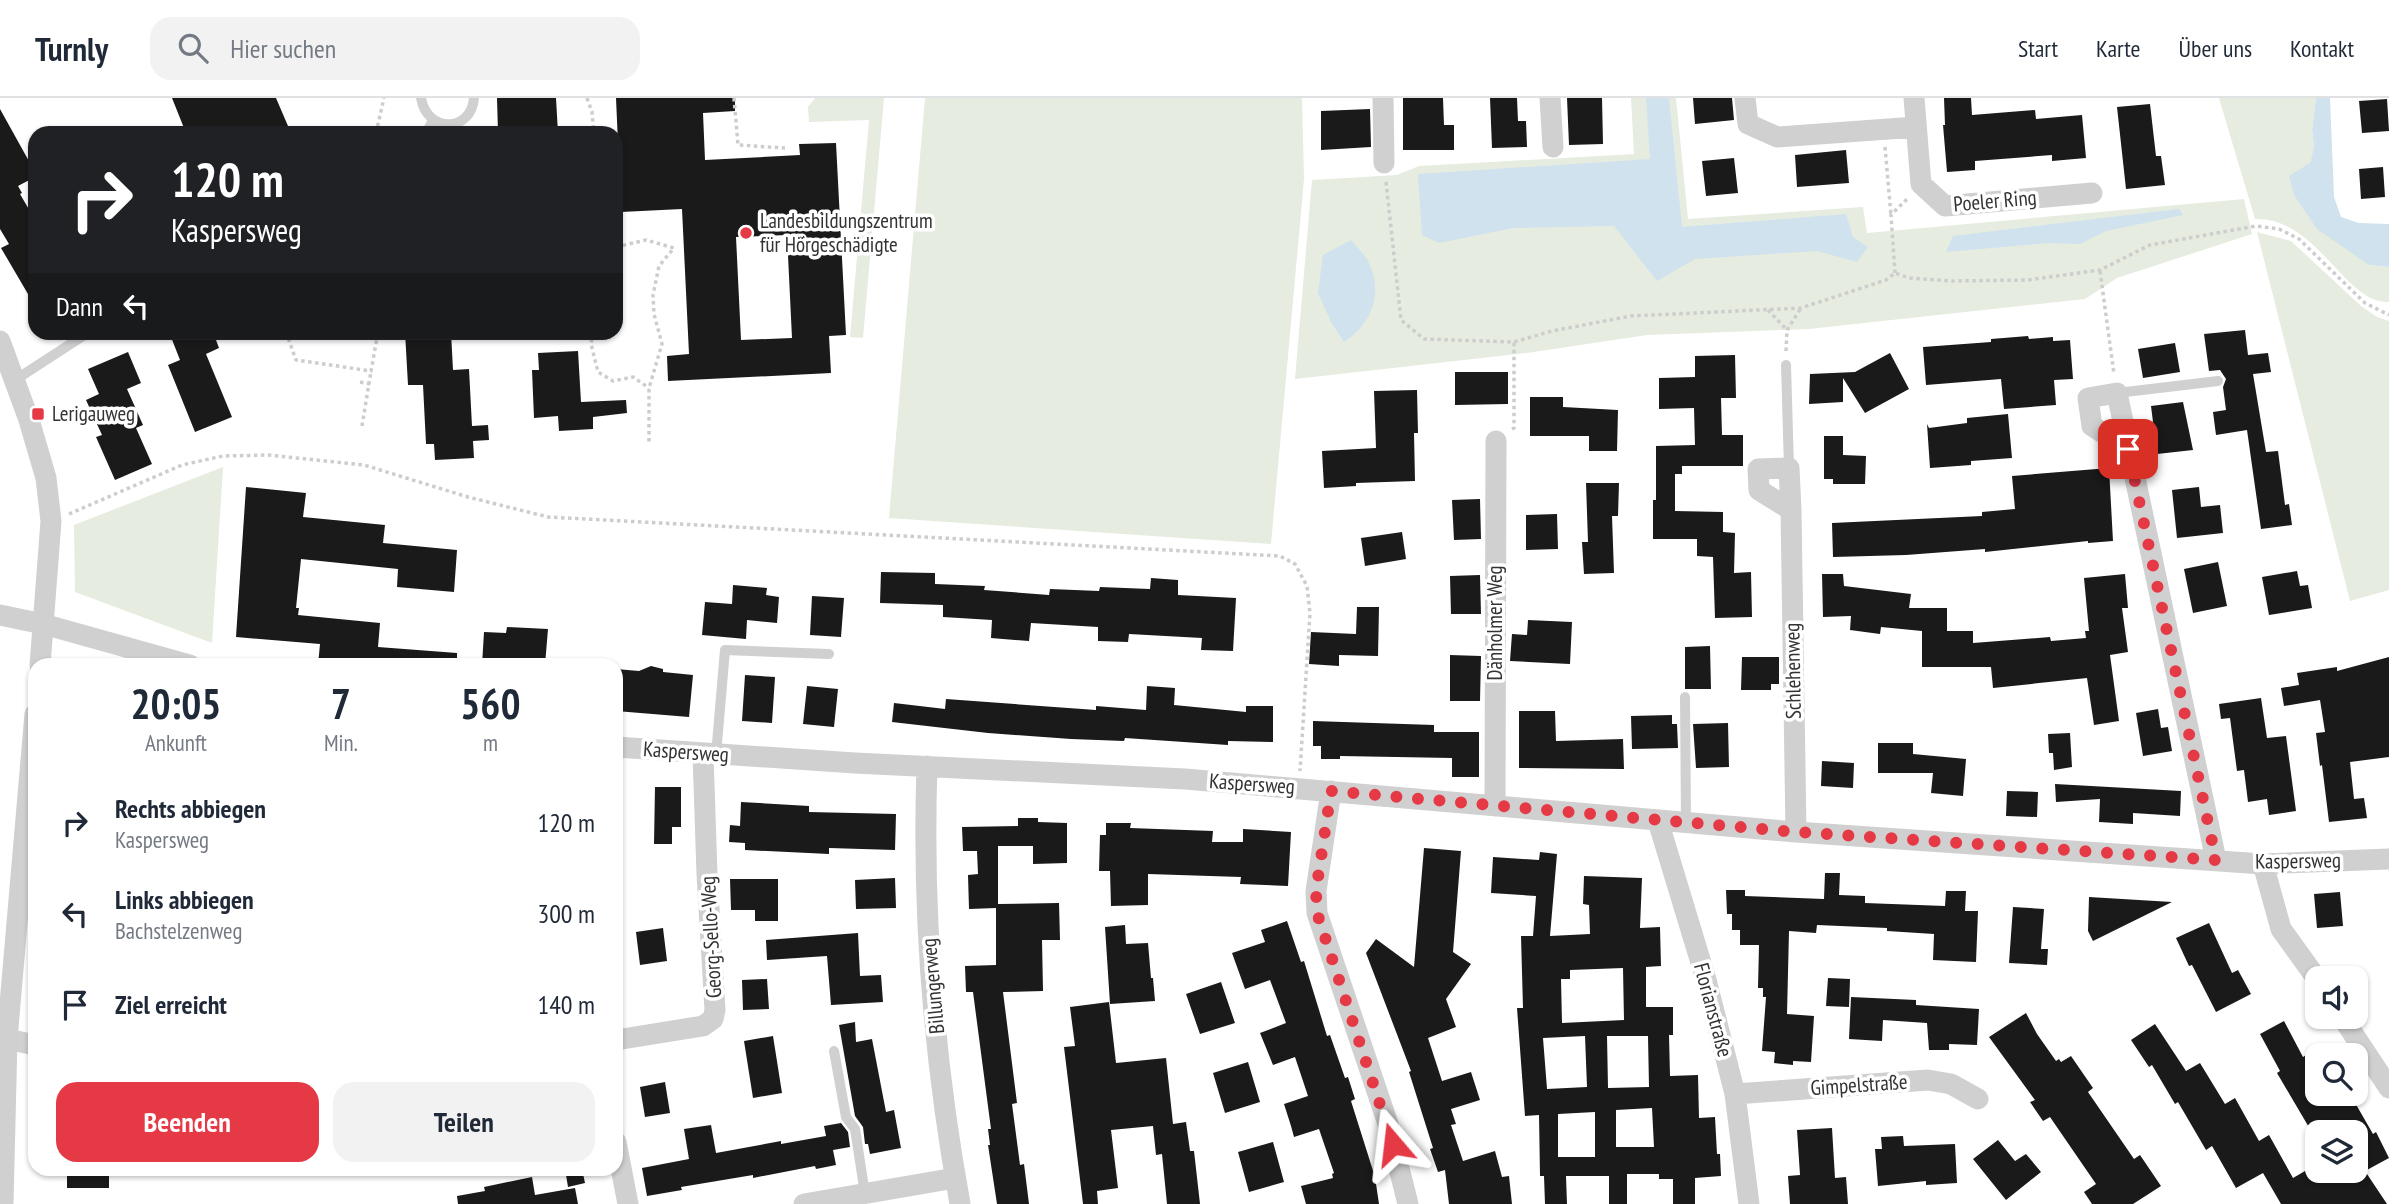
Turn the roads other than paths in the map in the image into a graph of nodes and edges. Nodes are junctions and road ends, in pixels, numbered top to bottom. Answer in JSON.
{"nodes":[{"id":1,"x":421,"y":98,"type":"edge"},
{"id":2,"x":474,"y":98,"type":"edge"},
{"id":3,"x":1383,"y":98,"type":"edge"},
{"id":4,"x":1550,"y":98,"type":"edge"},
{"id":5,"x":1745,"y":98,"type":"edge"},
{"id":6,"x":1914,"y":98,"type":"edge"},
{"id":7,"x":433,"y":120,"type":"junction"},
{"id":8,"x":430,"y":126,"type":"edge"},
{"id":9,"x":1916,"y":127,"type":"junction"},
{"id":10,"x":1553,"y":147,"type":"dead end"},
{"id":11,"x":1384,"y":163,"type":"road end"},
{"id":12,"x":2092,"y":192,"type":"dead end"},
{"id":13,"x":77,"y":340,"type":"edge"},
{"id":14,"x":0,"y":341,"type":"edge"},
{"id":15,"x":1786,"y":365,"type":"road end"},
{"id":16,"x":15,"y":380,"type":"junction"},
{"id":17,"x":2218,"y":381,"type":"dead end"},
{"id":18,"x":2117,"y":393,"type":"junction"},
{"id":19,"x":1496,"y":441,"type":"road end"},
{"id":20,"x":2128,"y":449,"type":"junction"},
{"id":21,"x":1789,"y":468,"type":"junction"},
{"id":22,"x":1791,"y":510,"type":"junction"},
{"id":23,"x":0,"y":615,"type":"edge"},
{"id":24,"x":43,"y":624,"type":"junction"},
{"id":25,"x":829,"y":654,"type":"dead end"},
{"id":26,"x":41,"y":658,"type":"edge"},
{"id":27,"x":165,"y":658,"type":"edge"},
{"id":28,"x":1685,"y":697,"type":"dead end"},
{"id":29,"x":623,"y":748,"type":"edge"},
{"id":30,"x":710,"y":754,"type":"junction"},
{"id":31,"x":927,"y":766,"type":"junction"},
{"id":32,"x":1331,"y":791,"type":"junction"},
{"id":33,"x":1494,"y":806,"type":"junction"},
{"id":34,"x":1658,"y":821,"type":"junction"},
{"id":35,"x":1686,"y":823,"type":"junction"},
{"id":36,"x":1796,"y":832,"type":"junction"},
{"id":37,"x":2389,"y":859,"type":"edge"},
{"id":38,"x":2216,"y":860,"type":"junction"},
{"id":39,"x":2263,"y":863,"type":"junction"},
{"id":40,"x":28,"y":883,"type":"edge"},
{"id":41,"x":2308,"y":966,"type":"edge"},
{"id":42,"x":2350,"y":1029,"type":"edge"},
{"id":43,"x":7,"y":1039,"type":"junction"},
{"id":44,"x":623,"y":1039,"type":"edge"},
{"id":45,"x":28,"y":1044,"type":"edge"},
{"id":46,"x":834,"y":1051,"type":"dead end"},
{"id":47,"x":2389,"y":1088,"type":"edge"},
{"id":48,"x":1735,"y":1094,"type":"junction"},
{"id":49,"x":1978,"y":1099,"type":"dead end"},
{"id":50,"x":623,"y":1176,"type":"edge"},
{"id":51,"x":956,"y":1178,"type":"junction"},
{"id":52,"x":852,"y":1198,"type":"edge"},
{"id":53,"x":3,"y":1204,"type":"edge"},
{"id":54,"x":628,"y":1204,"type":"edge"},
{"id":55,"x":804,"y":1204,"type":"edge"},
{"id":56,"x":960,"y":1204,"type":"edge"},
{"id":57,"x":1408,"y":1204,"type":"edge"},
{"id":58,"x":1749,"y":1204,"type":"edge"}],
"edges":[{"from":1,"to":7,"type":"lane"},
{"from":2,"to":7,"type":"lane"},
{"from":3,"to":11,"type":"street"},
{"from":4,"to":10,"type":"street"},
{"from":5,"to":9,"type":"street"},
{"from":6,"to":9,"type":"street"},
{"from":7,"to":8,"type":"lane"},
{"from":9,"to":12,"type":"street","name":"Poeler Ring"},
{"from":13,"to":16,"type":"lane"},
{"from":14,"to":16,"type":"street"},
{"from":15,"to":21,"type":"lane"},
{"from":16,"to":24,"type":"street"},
{"from":17,"to":18,"type":"lane"},
{"from":18,"to":20,"type":"street"},
{"from":18,"to":20,"type":"street"},
{"from":19,"to":33,"type":"street","name":"Dänholmer Weg"},
{"from":20,"to":38,"type":"street"},
{"from":21,"to":22,"type":"street","name":"Schlehenweg"},
{"from":21,"to":22,"type":"street"},
{"from":22,"to":36,"type":"street","name":"Schlehenweg"},
{"from":23,"to":24,"type":"street"},
{"from":24,"to":26,"type":"street"},
{"from":24,"to":27,"type":"street"},
{"from":25,"to":30,"type":"lane"},
{"from":28,"to":35,"type":"lane"},
{"from":29,"to":30,"type":"street","name":"Kaspersweg"},
{"from":30,"to":31,"type":"street","name":"Kaspersweg"},
{"from":30,"to":44,"type":"street","name":"Georg-Sello-Weg"},
{"from":31,"to":32,"type":"street","name":"Kaspersweg"},
{"from":31,"to":51,"type":"street","name":"Billungerweg"},
{"from":32,"to":33,"type":"street","name":"Kaspersweg"},
{"from":32,"to":57,"type":"street"},
{"from":33,"to":34,"type":"street","name":"Kaspersweg"},
{"from":34,"to":35,"type":"street","name":"Kaspersweg"},
{"from":34,"to":48,"type":"street","name":"Florianstraße"},
{"from":35,"to":36,"type":"street","name":"Kaspersweg"},
{"from":36,"to":38,"type":"street","name":"Kaspersweg"},
{"from":37,"to":39,"type":"street","name":"Kaspersweg"},
{"from":38,"to":39,"type":"street","name":"Kaspersweg"},
{"from":39,"to":41,"type":"street"},
{"from":40,"to":43,"type":"street"},
{"from":42,"to":47,"type":"street"},
{"from":43,"to":45,"type":"street"},
{"from":43,"to":53,"type":"street"},
{"from":46,"to":52,"type":"lane"},
{"from":48,"to":49,"type":"street","name":"Gimpelstraße"},
{"from":48,"to":58,"type":"street","name":"Florianstraße"},
{"from":50,"to":54,"type":"street"},
{"from":51,"to":52,"type":"street"},
{"from":51,"to":56,"type":"street","name":"Billungerweg"},
{"from":52,"to":55,"type":"street"}]}
